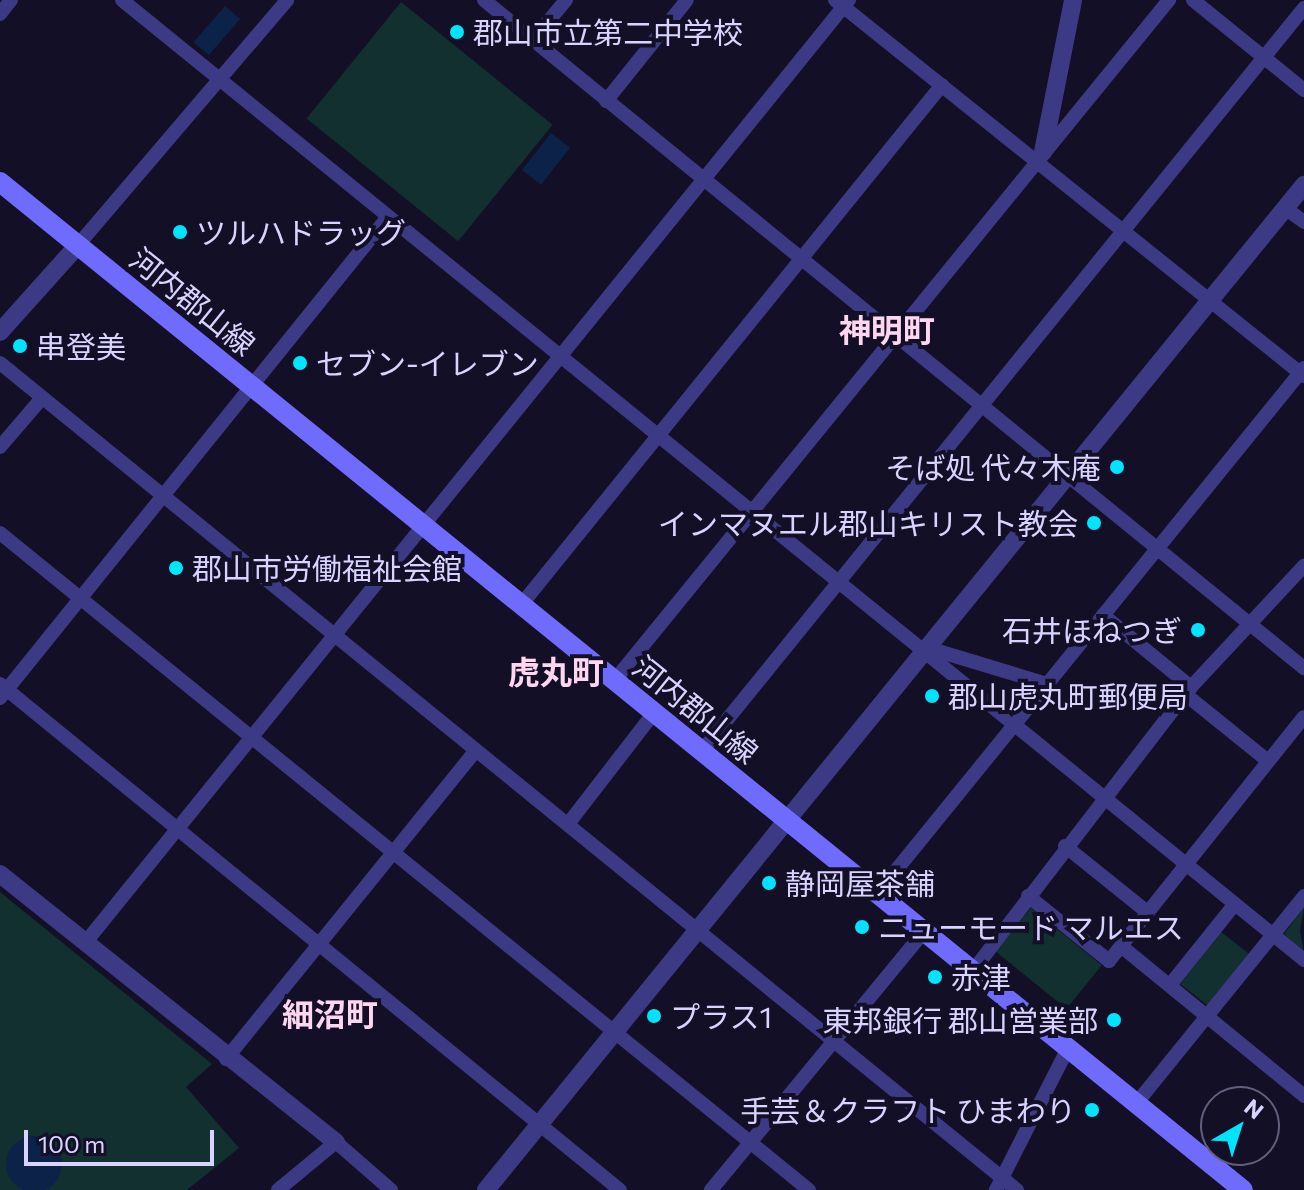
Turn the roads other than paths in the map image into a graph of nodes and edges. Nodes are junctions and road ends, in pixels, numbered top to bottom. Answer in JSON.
{"nodes":[{"id":1,"x":11,"y":0,"type":"edge"},
{"id":2,"x":122,"y":0,"type":"edge"},
{"id":3,"x":287,"y":0,"type":"edge"},
{"id":4,"x":484,"y":0,"type":"edge"},
{"id":5,"x":566,"y":0,"type":"edge"},
{"id":6,"x":687,"y":0,"type":"edge"},
{"id":7,"x":1073,"y":0,"type":"edge"},
{"id":8,"x":1169,"y":0,"type":"edge"},
{"id":9,"x":1193,"y":0,"type":"edge"},
{"id":10,"x":843,"y":2,"type":"edge"},
{"id":11,"x":1304,"y":8,"type":"edge"},
{"id":12,"x":0,"y":14,"type":"edge"},
{"id":13,"x":533,"y":40,"type":"junction"},
{"id":14,"x":1263,"y":57,"type":"junction"},
{"id":15,"x":219,"y":80,"type":"junction"},
{"id":16,"x":942,"y":85,"type":"junction"},
{"id":17,"x":1304,"y":90,"type":"edge"},
{"id":18,"x":606,"y":101,"type":"junction"},
{"id":19,"x":1040,"y":156,"type":"junction"},
{"id":20,"x":703,"y":180,"type":"junction"},
{"id":21,"x":0,"y":182,"type":"edge"},
{"id":22,"x":1304,"y":185,"type":"edge"},
{"id":23,"x":1285,"y":208,"type":"junction"},
{"id":24,"x":387,"y":218,"type":"junction"},
{"id":25,"x":1304,"y":222,"type":"edge"},
{"id":26,"x":1124,"y":230,"type":"junction"},
{"id":27,"x":78,"y":245,"type":"junction"},
{"id":28,"x":800,"y":259,"type":"junction"},
{"id":29,"x":1210,"y":300,"type":"junction"},
{"id":30,"x":0,"y":332,"type":"edge"},
{"id":31,"x":893,"y":335,"type":"junction"},
{"id":32,"x":558,"y":356,"type":"junction"},
{"id":33,"x":0,"y":363,"type":"edge"},
{"id":34,"x":1303,"y":372,"type":"edge"},
{"id":35,"x":251,"y":388,"type":"junction"},
{"id":36,"x":42,"y":398,"type":"junction"},
{"id":37,"x":981,"y":408,"type":"junction"},
{"id":38,"x":657,"y":436,"type":"junction"},
{"id":39,"x":0,"y":447,"type":"edge"},
{"id":40,"x":1067,"y":475,"type":"junction"},
{"id":41,"x":163,"y":496,"type":"junction"},
{"id":42,"x":750,"y":508,"type":"junction"},
{"id":43,"x":423,"y":527,"type":"junction"},
{"id":44,"x":0,"y":533,"type":"edge"},
{"id":45,"x":1156,"y":550,"type":"junction"},
{"id":46,"x":1300,"y":575,"type":"edge"},
{"id":47,"x":837,"y":581,"type":"junction"},
{"id":48,"x":81,"y":599,"type":"junction"},
{"id":49,"x":521,"y":605,"type":"junction"},
{"id":50,"x":1103,"y":615,"type":"junction"},
{"id":51,"x":1247,"y":621,"type":"junction"},
{"id":52,"x":333,"y":636,"type":"junction"},
{"id":53,"x":926,"y":650,"type":"junction"},
{"id":54,"x":1304,"y":668,"type":"edge"},
{"id":55,"x":614,"y":681,"type":"junction"},
{"id":56,"x":1047,"y":684,"type":"junction"},
{"id":57,"x":1188,"y":690,"type":"junction"},
{"id":58,"x":2,"y":691,"type":"edge"},
{"id":59,"x":653,"y":714,"type":"junction"},
{"id":60,"x":1304,"y":717,"type":"edge"},
{"id":61,"x":1014,"y":724,"type":"junction"},
{"id":62,"x":250,"y":737,"type":"junction"},
{"id":63,"x":476,"y":750,"type":"junction"},
{"id":64,"x":700,"y":753,"type":"junction"},
{"id":65,"x":1268,"y":761,"type":"junction"},
{"id":66,"x":1102,"y":797,"type":"junction"},
{"id":67,"x":785,"y":821,"type":"junction"},
{"id":68,"x":568,"y":824,"type":"junction"},
{"id":69,"x":177,"y":828,"type":"junction"},
{"id":70,"x":1065,"y":846,"type":"junction"},
{"id":71,"x":392,"y":855,"type":"junction"},
{"id":72,"x":1185,"y":866,"type":"junction"},
{"id":73,"x":0,"y":874,"type":"edge"},
{"id":74,"x":876,"y":895,"type":"junction"},
{"id":75,"x":1028,"y":896,"type":"junction"},
{"id":76,"x":1304,"y":896,"type":"edge"},
{"id":77,"x":1234,"y":905,"type":"junction"},
{"id":78,"x":1147,"y":912,"type":"junction"},
{"id":79,"x":697,"y":931,"type":"junction"},
{"id":80,"x":923,"y":933,"type":"junction"},
{"id":81,"x":1273,"y":935,"type":"junction"},
{"id":82,"x":85,"y":943,"type":"junction"},
{"id":83,"x":319,"y":943,"type":"junction"},
{"id":84,"x":1121,"y":946,"type":"junction"},
{"id":85,"x":1304,"y":960,"type":"edge"},
{"id":86,"x":972,"y":972,"type":"junction"},
{"id":87,"x":1170,"y":985,"type":"junction"},
{"id":88,"x":1207,"y":1016,"type":"junction"},
{"id":89,"x":614,"y":1032,"type":"junction"},
{"id":90,"x":832,"y":1042,"type":"junction"},
{"id":91,"x":1067,"y":1050,"type":"junction"},
{"id":92,"x":226,"y":1059,"type":"junction"},
{"id":93,"x":1304,"y":1096,"type":"edge"},
{"id":94,"x":1135,"y":1105,"type":"junction"},
{"id":95,"x":540,"y":1124,"type":"junction"},
{"id":96,"x":336,"y":1142,"type":"junction"},
{"id":97,"x":751,"y":1142,"type":"junction"},
{"id":98,"x":999,"y":1184,"type":"edge"},
{"id":99,"x":278,"y":1190,"type":"edge"},
{"id":100,"x":391,"y":1190,"type":"edge"},
{"id":101,"x":486,"y":1190,"type":"edge"},
{"id":102,"x":620,"y":1190,"type":"edge"},
{"id":103,"x":711,"y":1190,"type":"edge"},
{"id":104,"x":809,"y":1190,"type":"edge"},
{"id":105,"x":1017,"y":1190,"type":"edge"},
{"id":106,"x":1243,"y":1190,"type":"edge"}],
"edges":[{"from":1,"to":12,"type":"street"},
{"from":2,"to":15,"type":"street"},
{"from":3,"to":15,"type":"street"},
{"from":4,"to":13,"type":"street"},
{"from":5,"to":13,"type":"street"},
{"from":6,"to":18,"type":"street"},
{"from":7,"to":19,"type":"street"},
{"from":8,"to":19,"type":"street"},
{"from":9,"to":14,"type":"street"},
{"from":10,"to":16,"type":"street"},
{"from":10,"to":20,"type":"street"},
{"from":11,"to":14,"type":"street"},
{"from":13,"to":18,"type":"street"},
{"from":14,"to":17,"type":"street"},
{"from":14,"to":26,"type":"street"},
{"from":15,"to":24,"type":"street"},
{"from":15,"to":27,"type":"street"},
{"from":16,"to":19,"type":"street"},
{"from":16,"to":28,"type":"street"},
{"from":18,"to":20,"type":"street"},
{"from":19,"to":26,"type":"street"},
{"from":19,"to":31,"type":"street"},
{"from":20,"to":28,"type":"street"},
{"from":20,"to":32,"type":"street"},
{"from":21,"to":27,"type":"main road","name":"河内郡山線"},
{"from":22,"to":23,"type":"street"},
{"from":23,"to":25,"type":"street"},
{"from":23,"to":29,"type":"street"},
{"from":24,"to":32,"type":"street"},
{"from":24,"to":35,"type":"street"},
{"from":26,"to":29,"type":"street"},
{"from":26,"to":37,"type":"street"},
{"from":27,"to":30,"type":"street"},
{"from":27,"to":35,"type":"main road","name":"河内郡山線"},
{"from":28,"to":31,"type":"street"},
{"from":28,"to":38,"type":"street"},
{"from":29,"to":34,"type":"street"},
{"from":29,"to":40,"type":"street"},
{"from":31,"to":37,"type":"street"},
{"from":31,"to":42,"type":"street"},
{"from":32,"to":38,"type":"street"},
{"from":32,"to":43,"type":"street"},
{"from":33,"to":36,"type":"street"},
{"from":34,"to":45,"type":"street"},
{"from":35,"to":41,"type":"street"},
{"from":35,"to":43,"type":"main road","name":"河内郡山線"},
{"from":36,"to":39,"type":"street"},
{"from":36,"to":41,"type":"street"},
{"from":37,"to":40,"type":"street"},
{"from":37,"to":47,"type":"street"},
{"from":38,"to":42,"type":"street"},
{"from":38,"to":49,"type":"street"},
{"from":40,"to":45,"type":"street"},
{"from":40,"to":53,"type":"street"},
{"from":41,"to":48,"type":"street"},
{"from":41,"to":52,"type":"street"},
{"from":42,"to":47,"type":"street"},
{"from":42,"to":55,"type":"street"},
{"from":43,"to":49,"type":"main road","name":"河内郡山線"},
{"from":43,"to":52,"type":"street"},
{"from":44,"to":48,"type":"street"},
{"from":45,"to":50,"type":"street"},
{"from":45,"to":51,"type":"street"},
{"from":46,"to":51,"type":"street"},
{"from":47,"to":53,"type":"street"},
{"from":47,"to":64,"type":"street"},
{"from":48,"to":58,"type":"street"},
{"from":48,"to":62,"type":"street"},
{"from":49,"to":55,"type":"main road","name":"河内郡山線"},
{"from":50,"to":56,"type":"street"},
{"from":50,"to":57,"type":"street"},
{"from":51,"to":54,"type":"street"},
{"from":51,"to":57,"type":"street"},
{"from":52,"to":62,"type":"street"},
{"from":52,"to":63,"type":"street"},
{"from":53,"to":56,"type":"street"},
{"from":53,"to":61,"type":"street"},
{"from":53,"to":67,"type":"street"},
{"from":55,"to":59,"type":"main road","name":"河内郡山線"},
{"from":56,"to":61,"type":"street"},
{"from":57,"to":65,"type":"street"},
{"from":57,"to":66,"type":"street"},
{"from":58,"to":69,"type":"street"},
{"from":59,"to":64,"type":"main road","name":"河内郡山線"},
{"from":59,"to":68,"type":"street"},
{"from":60,"to":65,"type":"street"},
{"from":61,"to":66,"type":"street"},
{"from":61,"to":74,"type":"street"},
{"from":62,"to":69,"type":"street"},
{"from":62,"to":71,"type":"street"},
{"from":63,"to":68,"type":"street"},
{"from":63,"to":71,"type":"street"},
{"from":64,"to":67,"type":"main road","name":"河内郡山線"},
{"from":65,"to":72,"type":"street"},
{"from":66,"to":70,"type":"street"},
{"from":66,"to":72,"type":"street"},
{"from":67,"to":74,"type":"main road","name":"河内郡山線"},
{"from":67,"to":79,"type":"street"},
{"from":68,"to":79,"type":"street"},
{"from":69,"to":82,"type":"street"},
{"from":69,"to":83,"type":"street"},
{"from":70,"to":75,"type":"street"},
{"from":70,"to":78,"type":"street"},
{"from":71,"to":83,"type":"street"},
{"from":71,"to":89,"type":"street"},
{"from":72,"to":77,"type":"street"},
{"from":72,"to":78,"type":"street"},
{"from":73,"to":82,"type":"street"},
{"from":74,"to":80,"type":"main road","name":"河内郡山線"},
{"from":75,"to":84,"type":"street"},
{"from":75,"to":86,"type":"street"},
{"from":76,"to":81,"type":"street"},
{"from":77,"to":81,"type":"street"},
{"from":77,"to":87,"type":"street"},
{"from":78,"to":84,"type":"street"},
{"from":79,"to":89,"type":"street"},
{"from":79,"to":90,"type":"street"},
{"from":80,"to":86,"type":"main road","name":"河内郡山線"},
{"from":80,"to":90,"type":"street"},
{"from":81,"to":85,"type":"street"},
{"from":81,"to":88,"type":"street"},
{"from":82,"to":92,"type":"street"},
{"from":83,"to":92,"type":"street"},
{"from":83,"to":95,"type":"street"},
{"from":84,"to":87,"type":"street"},
{"from":86,"to":91,"type":"main road","name":"河内郡山線"},
{"from":87,"to":88,"type":"street"},
{"from":88,"to":93,"type":"street"},
{"from":88,"to":94,"type":"street"},
{"from":89,"to":95,"type":"street"},
{"from":89,"to":97,"type":"street"},
{"from":90,"to":97,"type":"street"},
{"from":90,"to":98,"type":"street"},
{"from":91,"to":94,"type":"main road","name":"河内郡山線"},
{"from":91,"to":98,"type":"street"},
{"from":92,"to":96,"type":"street"},
{"from":94,"to":106,"type":"main road","name":"河内郡山線"},
{"from":95,"to":101,"type":"street"},
{"from":95,"to":102,"type":"street"},
{"from":96,"to":99,"type":"street"},
{"from":96,"to":100,"type":"street"},
{"from":97,"to":103,"type":"street"},
{"from":97,"to":104,"type":"street"},
{"from":98,"to":105,"type":"street"}]}
